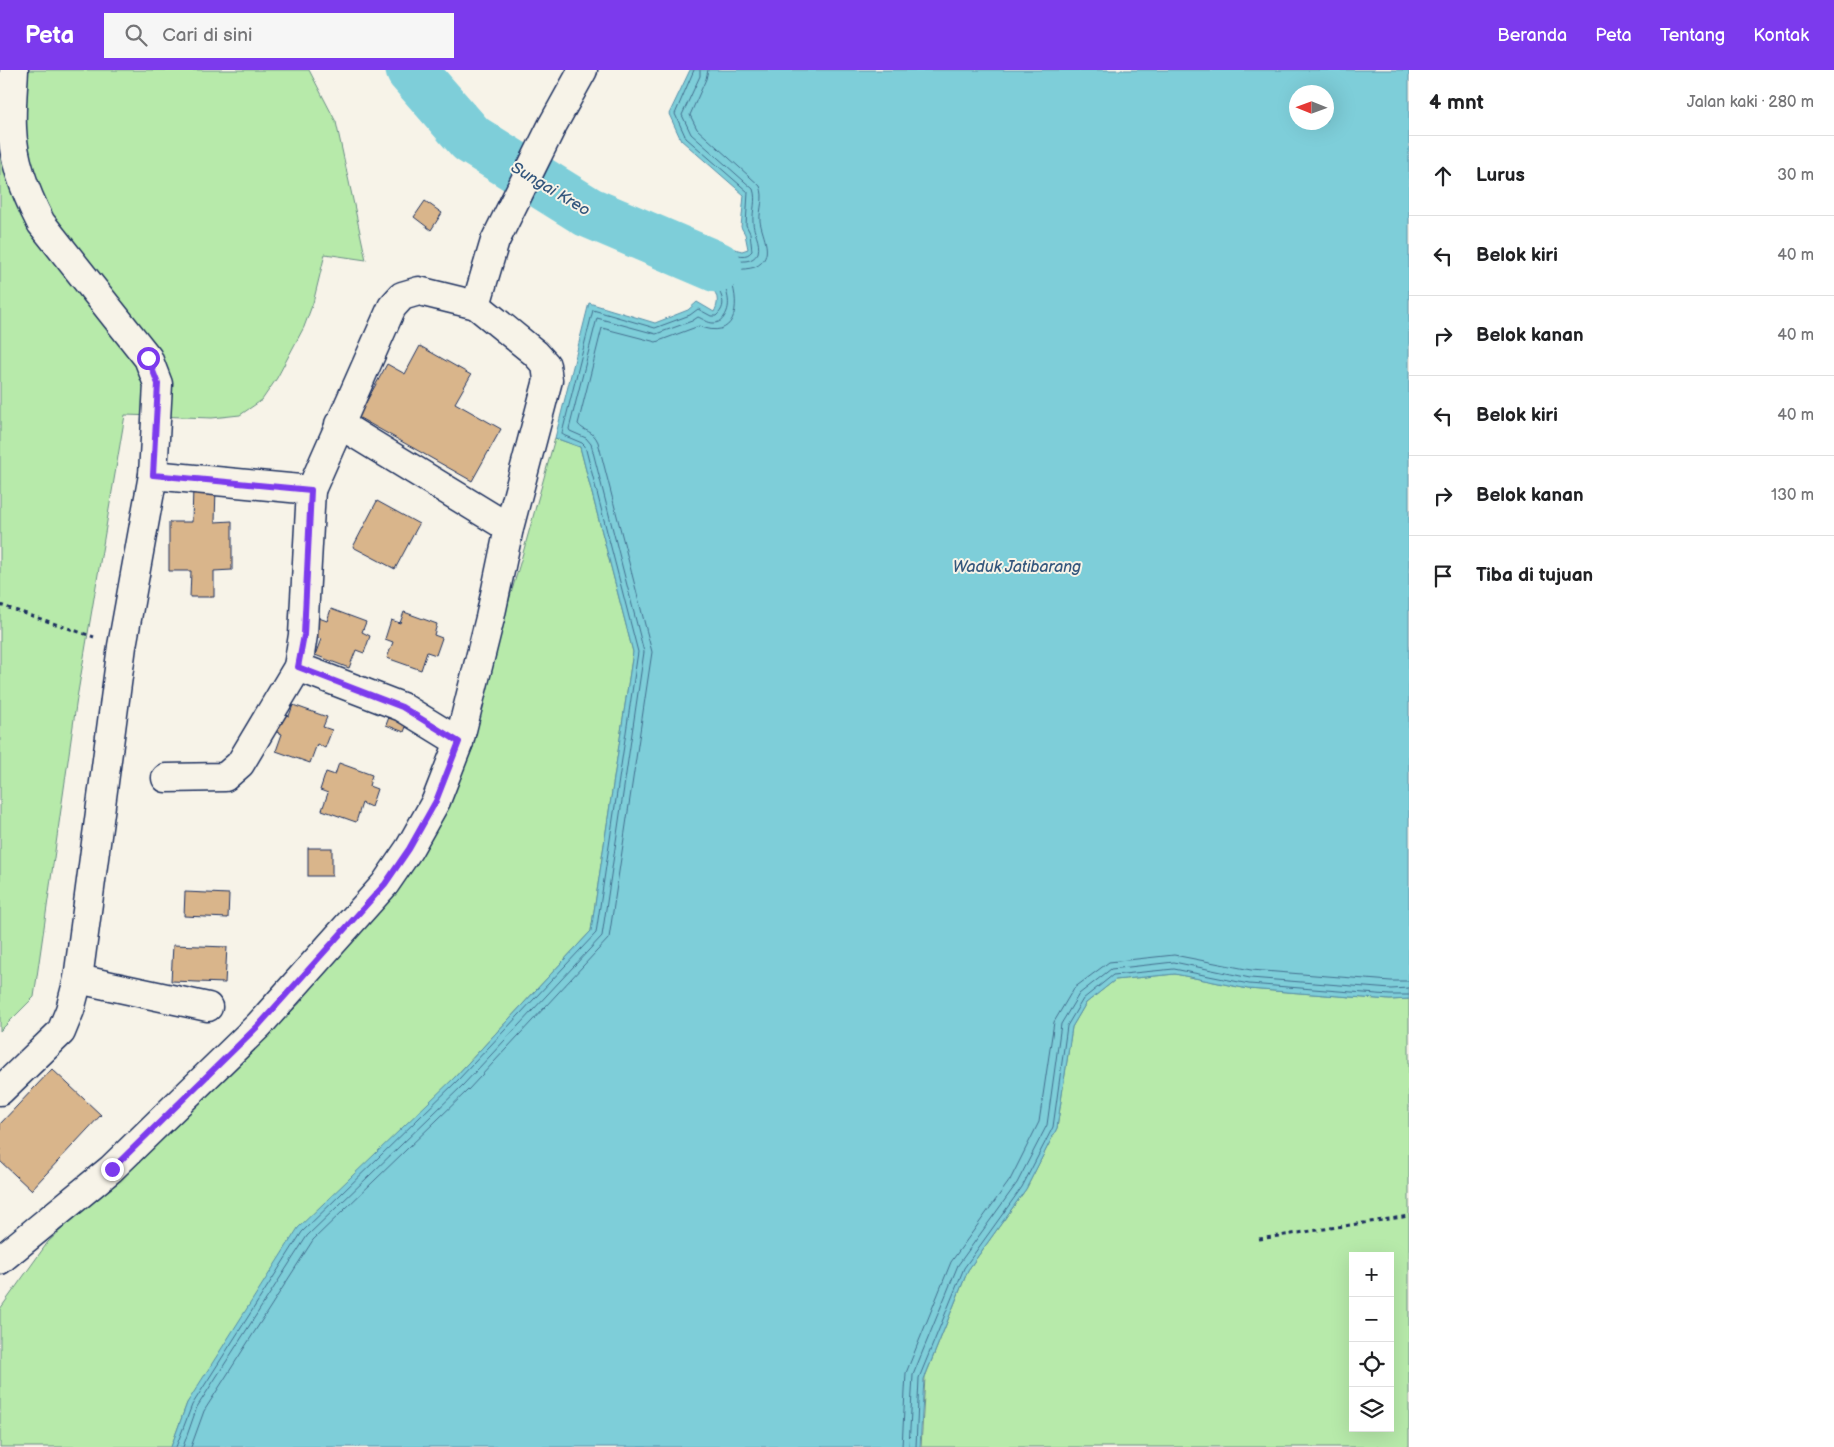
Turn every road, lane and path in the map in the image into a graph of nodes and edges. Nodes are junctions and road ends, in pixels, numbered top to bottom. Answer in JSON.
{"nodes":[{"id":1,"x":14,"y":70,"type":"edge"},
{"id":2,"x":582,"y":70,"type":"edge"},
{"id":3,"x":476,"y":305,"type":"junction"},
{"id":4,"x":339,"y":424,"type":"junction"},
{"id":5,"x":153,"y":475,"type":"junction"},
{"id":6,"x":311,"y":490,"type":"junction"},
{"id":7,"x":509,"y":528,"type":"junction"},
{"id":8,"x":0,"y":605,"type":"edge"},
{"id":9,"x":122,"y":646,"type":"junction"},
{"id":10,"x":298,"y":667,"type":"junction"},
{"id":11,"x":459,"y":742,"type":"junction"},
{"id":12,"x":166,"y":778,"type":"dead end"},
{"id":13,"x":78,"y":979,"type":"junction"},
{"id":14,"x":208,"y":1007,"type":"dead end"},
{"id":15,"x":0,"y":1091,"type":"edge"},
{"id":16,"x":1409,"y":1216,"type":"edge"},
{"id":17,"x":1259,"y":1238,"type":"dead end"},
{"id":18,"x":0,"y":1260,"type":"edge"}],
"edges":[{"from":1,"to":5,"type":"street"},
{"from":2,"to":3,"type":"street"},
{"from":3,"to":4,"type":"street"},
{"from":3,"to":7,"type":"street"},
{"from":4,"to":6,"type":"street"},
{"from":4,"to":7,"type":"street"},
{"from":5,"to":6,"type":"street"},
{"from":5,"to":9,"type":"street"},
{"from":6,"to":10,"type":"street"},
{"from":7,"to":11,"type":"street"},
{"from":8,"to":9,"type":"path"},
{"from":9,"to":13,"type":"street"},
{"from":10,"to":11,"type":"street"},
{"from":10,"to":12,"type":"street"},
{"from":11,"to":18,"type":"street"},
{"from":13,"to":14,"type":"street"},
{"from":13,"to":15,"type":"street"},
{"from":16,"to":17,"type":"path"}]}
